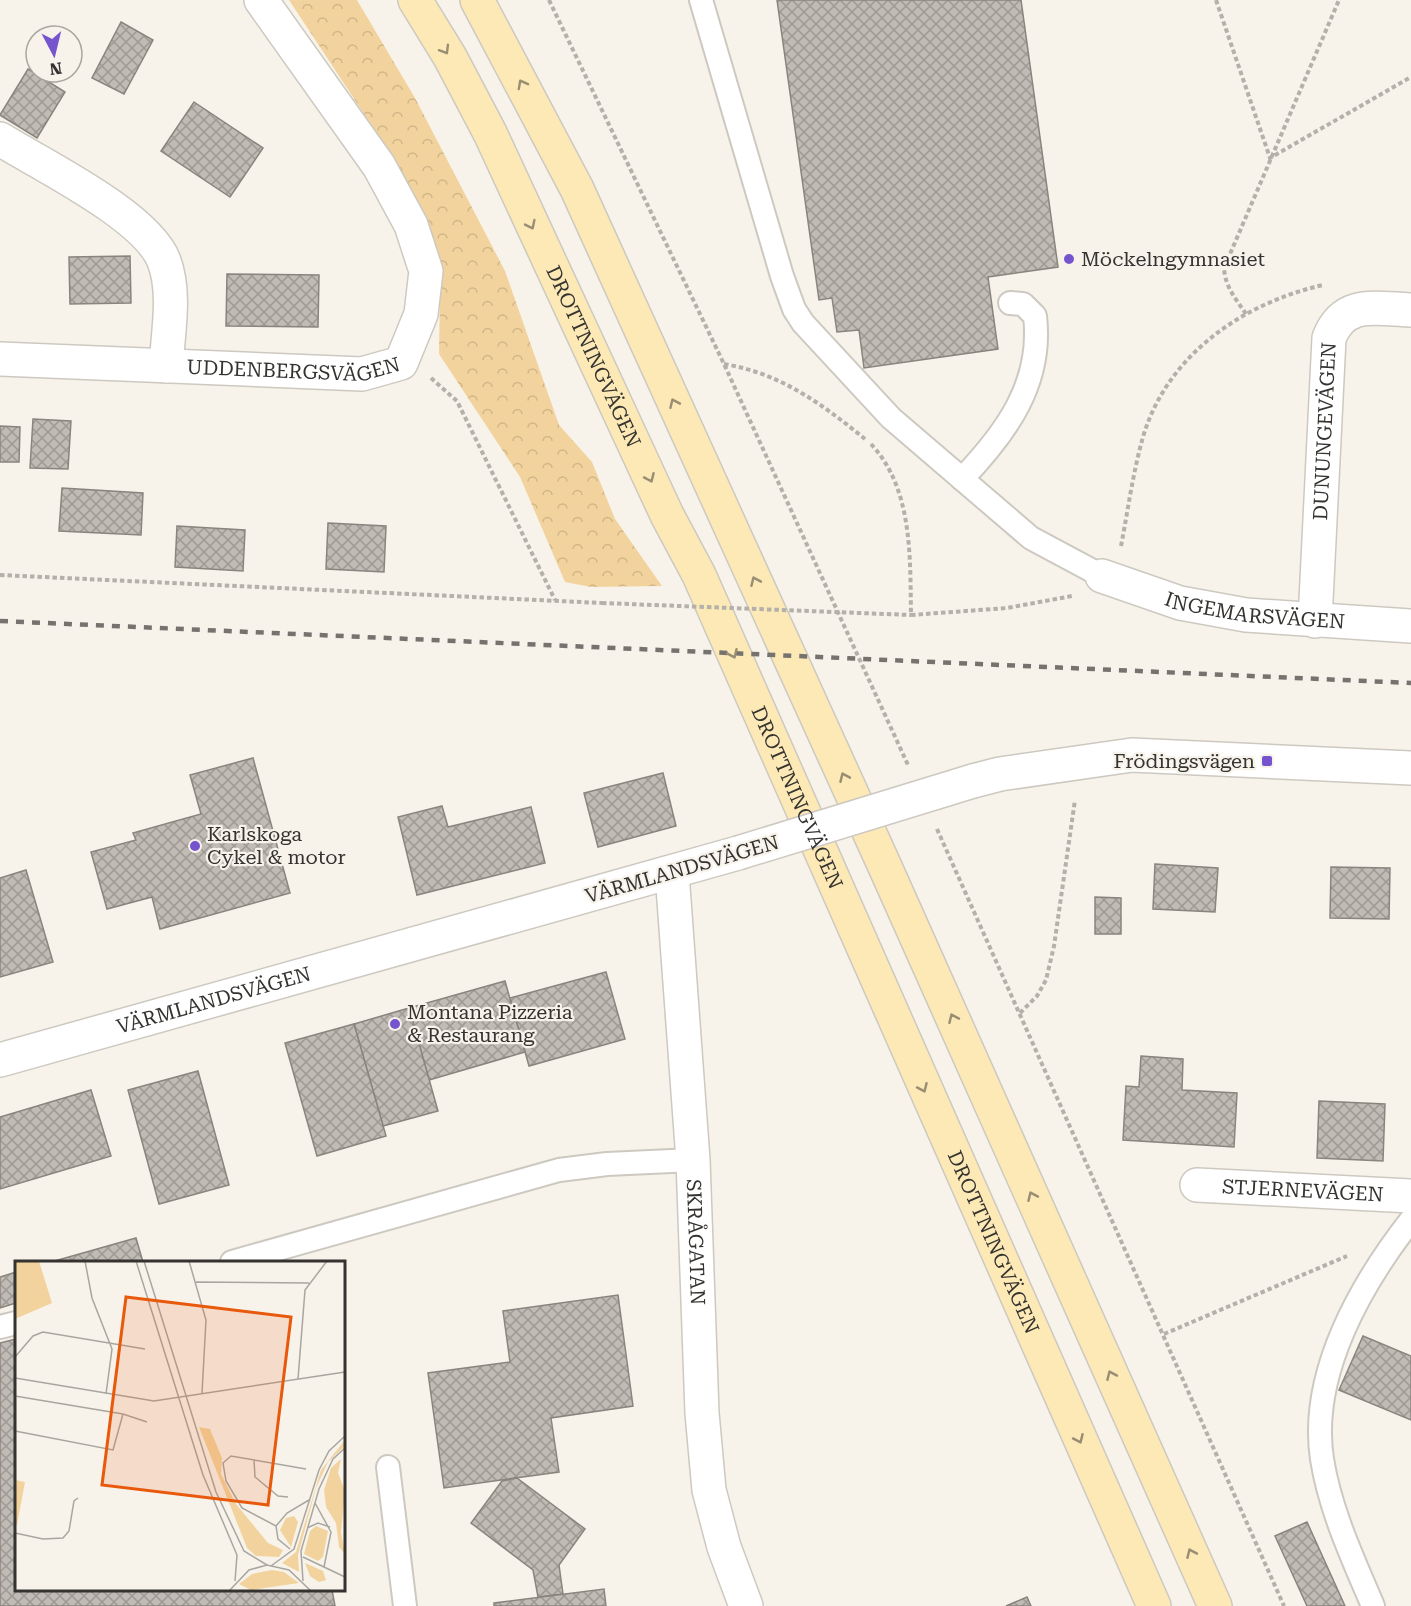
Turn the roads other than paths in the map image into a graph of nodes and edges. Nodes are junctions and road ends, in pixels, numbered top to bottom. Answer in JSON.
{"nodes":[{"id":1,"x":261,"y":0,"type":"edge"},
{"id":2,"x":415,"y":0,"type":"edge"},
{"id":3,"x":477,"y":0,"type":"edge"},
{"id":4,"x":700,"y":0,"type":"edge"},
{"id":5,"x":0,"y":139,"type":"edge"},
{"id":6,"x":1010,"y":303,"type":"dead end"},
{"id":7,"x":1411,"y":310,"type":"edge"},
{"id":8,"x":0,"y":359,"type":"edge"},
{"id":9,"x":166,"y":366,"type":"junction"},
{"id":10,"x":962,"y":479,"type":"junction"},
{"id":11,"x":1102,"y":576,"type":"joint"},
{"id":12,"x":1315,"y":621,"type":"junction"},
{"id":13,"x":1411,"y":626,"type":"edge"},
{"id":14,"x":1411,"y":768,"type":"edge"},
{"id":15,"x":672,"y":873,"type":"junction"},
{"id":16,"x":0,"y":1060,"type":"edge"},
{"id":17,"x":693,"y":1160,"type":"junction"},
{"id":18,"x":1197,"y":1185,"type":"dead end"},
{"id":19,"x":1411,"y":1196,"type":"edge"},
{"id":20,"x":1411,"y":1220,"type":"edge"},
{"id":21,"x":297,"y":1254,"type":"edge"},
{"id":22,"x":246,"y":1261,"type":"edge"},
{"id":23,"x":15,"y":1323,"type":"edge"},
{"id":24,"x":0,"y":1327,"type":"edge"},
{"id":25,"x":388,"y":1467,"type":"dead end"},
{"id":26,"x":405,"y":1606,"type":"edge"},
{"id":27,"x":746,"y":1606,"type":"edge"},
{"id":28,"x":1154,"y":1606,"type":"edge"},
{"id":29,"x":1215,"y":1606,"type":"edge"},
{"id":30,"x":1373,"y":1606,"type":"edge"}],
"edges":[{"from":1,"to":9,"type":"street","name":"UDDENBERGSVÄGEN"},
{"from":2,"to":28,"type":"main road","name":"DROTTNINGVÄGEN","one_way":true},
{"from":29,"to":3,"type":"main road","one_way":true},
{"from":4,"to":10,"type":"lane"},
{"from":5,"to":9,"type":"street","name":"UDDENBERGSVÄGEN"},
{"from":6,"to":10,"type":"lane"},
{"from":7,"to":12,"type":"street","name":"DUNUNGEVÄGEN"},
{"from":8,"to":9,"type":"street","name":"UDDENBERGSVÄGEN"},
{"from":10,"to":11,"type":"lane"},
{"from":11,"to":12,"type":"street","name":"INGEMARSVÄGEN"},
{"from":12,"to":13,"type":"street","name":"INGEMARSVÄGEN"},
{"from":14,"to":15,"type":"street","name":"VÄRMLANDSVÄGEN","bridge":true},
{"from":15,"to":16,"type":"street","name":"VÄRMLANDSVÄGEN"},
{"from":15,"to":17,"type":"street","name":"SKRÅGATAN"},
{"from":17,"to":21,"type":"lane"},
{"from":17,"to":27,"type":"street","name":"SKRÅGATAN"},
{"from":18,"to":19,"type":"street","name":"STJERNEVÄGEN"},
{"from":20,"to":30,"type":"lane"},
{"from":21,"to":22,"type":"lane"},
{"from":23,"to":24,"type":"lane"},
{"from":25,"to":26,"type":"lane"}]}
